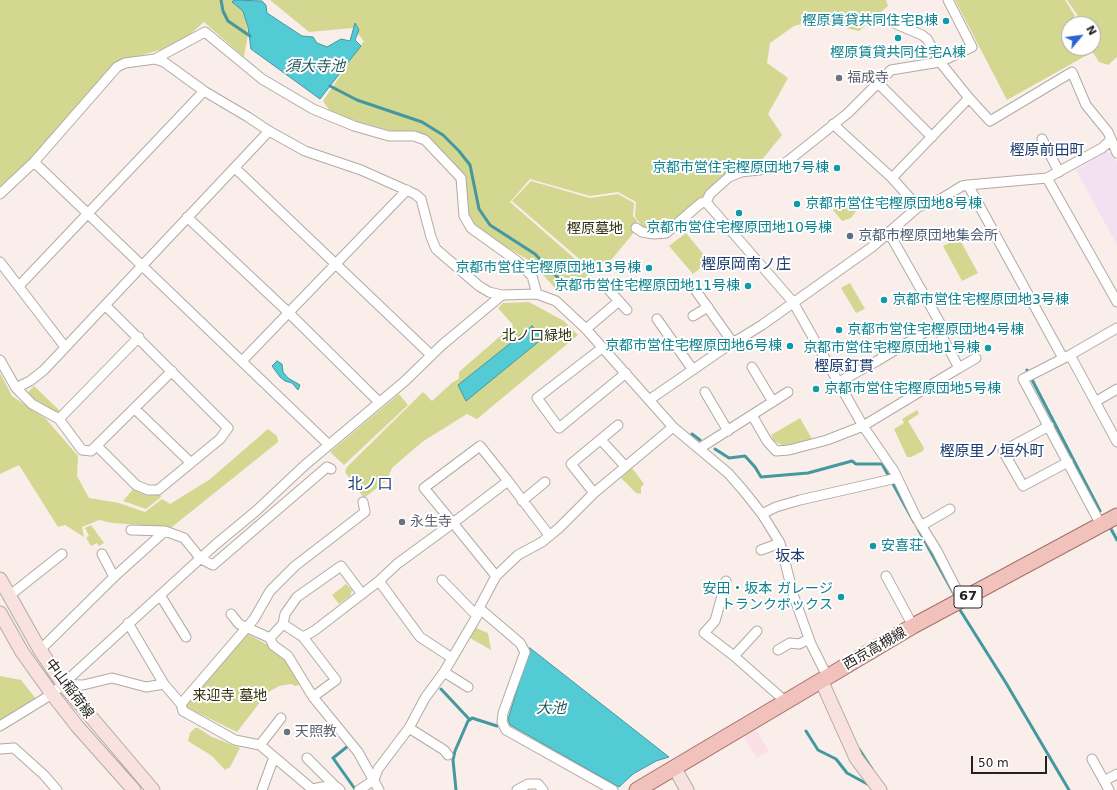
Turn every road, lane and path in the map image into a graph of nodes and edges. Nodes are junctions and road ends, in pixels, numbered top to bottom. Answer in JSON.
{"nodes":[{"id":1,"x":948,"y":0,"type":"edge"},
{"id":2,"x":887,"y":20,"type":"dead end"},
{"id":3,"x":155,"y":58,"type":"junction"},
{"id":4,"x":940,"y":62,"type":"junction"},
{"id":5,"x":878,"y":83,"type":"junction"},
{"id":6,"x":204,"y":92,"type":"junction"},
{"id":7,"x":969,"y":98,"type":"junction"},
{"id":8,"x":833,"y":124,"type":"junction"},
{"id":9,"x":269,"y":131,"type":"junction"},
{"id":10,"x":932,"y":137,"type":"junction"},
{"id":11,"x":1112,"y":138,"type":"edge"},
{"id":12,"x":1042,"y":140,"type":"dead end"},
{"id":13,"x":1117,"y":153,"type":"edge"},
{"id":14,"x":34,"y":162,"type":"junction"},
{"id":15,"x":235,"y":168,"type":"junction"},
{"id":16,"x":1059,"y":172,"type":"junction"},
{"id":17,"x":892,"y":178,"type":"junction"},
{"id":18,"x":1047,"y":178,"type":"junction"},
{"id":19,"x":968,"y":185,"type":"junction"},
{"id":20,"x":407,"y":190,"type":"junction"},
{"id":21,"x":0,"y":194,"type":"edge"},
{"id":22,"x":706,"y":202,"type":"junction"},
{"id":23,"x":918,"y":207,"type":"junction"},
{"id":24,"x":89,"y":214,"type":"junction"},
{"id":25,"x":187,"y":217,"type":"junction"},
{"id":26,"x":636,"y":228,"type":"dead end"},
{"id":27,"x":889,"y":233,"type":"junction"},
{"id":28,"x":0,"y":262,"type":"edge"},
{"id":29,"x":335,"y":264,"type":"junction"},
{"id":30,"x":142,"y":266,"type":"junction"},
{"id":31,"x":19,"y":286,"type":"junction"},
{"id":32,"x":694,"y":288,"type":"dead end"},
{"id":33,"x":608,"y":289,"type":"dead end"},
{"id":34,"x":537,"y":294,"type":"junction"},
{"id":35,"x":502,"y":295,"type":"junction"},
{"id":36,"x":619,"y":301,"type":"junction"},
{"id":37,"x":793,"y":302,"type":"junction"},
{"id":38,"x":1117,"y":302,"type":"edge"},
{"id":39,"x":106,"y":306,"type":"junction"},
{"id":40,"x":708,"y":307,"type":"junction"},
{"id":41,"x":627,"y":310,"type":"dead end"},
{"id":42,"x":289,"y":313,"type":"junction"},
{"id":43,"x":693,"y":316,"type":"dead end"},
{"id":44,"x":658,"y":319,"type":"dead end"},
{"id":45,"x":936,"y":325,"type":"junction"},
{"id":46,"x":1117,"y":328,"type":"edge"},
{"id":47,"x":586,"y":329,"type":"junction"},
{"id":48,"x":139,"y":337,"type":"junction"},
{"id":49,"x":733,"y":343,"type":"junction"},
{"id":50,"x":65,"y":347,"type":"junction"},
{"id":51,"x":602,"y":348,"type":"junction"},
{"id":52,"x":431,"y":356,"type":"junction"},
{"id":53,"x":1066,"y":356,"type":"junction"},
{"id":54,"x":976,"y":358,"type":"dead end"},
{"id":55,"x":0,"y":360,"type":"edge"},
{"id":56,"x":242,"y":361,"type":"junction"},
{"id":57,"x":752,"y":366,"type":"dead end"},
{"id":58,"x":959,"y":368,"type":"junction"},
{"id":59,"x":693,"y":370,"type":"junction"},
{"id":60,"x":172,"y":371,"type":"junction"},
{"id":61,"x":626,"y":373,"type":"junction"},
{"id":62,"x":839,"y":382,"type":"junction"},
{"id":63,"x":16,"y":388,"type":"junction"},
{"id":64,"x":1117,"y":389,"type":"edge"},
{"id":65,"x":705,"y":392,"type":"dead end"},
{"id":66,"x":788,"y":392,"type":"dead end"},
{"id":67,"x":649,"y":400,"type":"junction"},
{"id":68,"x":379,"y":402,"type":"junction"},
{"id":69,"x":773,"y":402,"type":"junction"},
{"id":70,"x":1095,"y":402,"type":"junction"},
{"id":71,"x":135,"y":409,"type":"junction"},
{"id":72,"x":752,"y":415,"type":"junction"},
{"id":73,"x":59,"y":419,"type":"junction"},
{"id":74,"x":618,"y":425,"type":"dead end"},
{"id":75,"x":863,"y":426,"type":"junction"},
{"id":76,"x":1049,"y":426,"type":"junction"},
{"id":77,"x":672,"y":427,"type":"junction"},
{"id":78,"x":728,"y":431,"type":"junction"},
{"id":79,"x":601,"y":440,"type":"junction"},
{"id":80,"x":1117,"y":442,"type":"edge"},
{"id":81,"x":329,"y":445,"type":"junction"},
{"id":82,"x":98,"y":447,"type":"junction"},
{"id":83,"x":700,"y":448,"type":"junction"},
{"id":84,"x":1068,"y":462,"type":"junction"},
{"id":85,"x":191,"y":464,"type":"junction"},
{"id":86,"x":625,"y":466,"type":"junction"},
{"id":87,"x":331,"y":469,"type":"dead end"},
{"id":88,"x":897,"y":478,"type":"junction"},
{"id":89,"x":508,"y":481,"type":"junction"},
{"id":90,"x":545,"y":482,"type":"dead end"},
{"id":91,"x":594,"y":493,"type":"junction"},
{"id":92,"x":522,"y":501,"type":"junction"},
{"id":93,"x":362,"y":502,"type":"dead end"},
{"id":94,"x":950,"y":509,"type":"dead end"},
{"id":95,"x":762,"y":514,"type":"junction"},
{"id":96,"x":1117,"y":516,"type":"edge"},
{"id":97,"x":454,"y":523,"type":"junction"},
{"id":98,"x":1101,"y":525,"type":"junction"},
{"id":99,"x":921,"y":526,"type":"junction"},
{"id":100,"x":132,"y":530,"type":"dead end"},
{"id":101,"x":164,"y":531,"type":"junction"},
{"id":102,"x":549,"y":535,"type":"junction"},
{"id":103,"x":780,"y":543,"type":"junction"},
{"id":104,"x":761,"y":550,"type":"dead end"},
{"id":105,"x":62,"y":554,"type":"dead end"},
{"id":106,"x":102,"y":554,"type":"dead end"},
{"id":107,"x":201,"y":558,"type":"junction"},
{"id":108,"x":496,"y":576,"type":"junction"},
{"id":109,"x":886,"y":576,"type":"dead end"},
{"id":110,"x":114,"y":577,"type":"junction"},
{"id":111,"x":0,"y":579,"type":"edge"},
{"id":112,"x":379,"y":580,"type":"junction"},
{"id":113,"x":442,"y":580,"type":"dead end"},
{"id":114,"x":726,"y":581,"type":"dead end"},
{"id":115,"x":362,"y":594,"type":"junction"},
{"id":116,"x":160,"y":595,"type":"junction"},
{"id":117,"x":9,"y":596,"type":"junction"},
{"id":118,"x":962,"y":600,"type":"junction"},
{"id":119,"x":478,"y":612,"type":"junction"},
{"id":120,"x":0,"y":613,"type":"edge"},
{"id":121,"x":231,"y":614,"type":"dead end"},
{"id":122,"x":128,"y":623,"type":"junction"},
{"id":123,"x":283,"y":624,"type":"junction"},
{"id":124,"x":913,"y":626,"type":"junction"},
{"id":125,"x":245,"y":627,"type":"junction"},
{"id":126,"x":757,"y":631,"type":"dead end"},
{"id":127,"x":186,"y":637,"type":"dead end"},
{"id":128,"x":303,"y":637,"type":"junction"},
{"id":129,"x":270,"y":638,"type":"junction"},
{"id":130,"x":809,"y":639,"type":"junction"},
{"id":131,"x":40,"y":650,"type":"junction"},
{"id":132,"x":778,"y":650,"type":"dead end"},
{"id":133,"x":734,"y":656,"type":"junction"},
{"id":134,"x":452,"y":658,"type":"junction"},
{"id":135,"x":444,"y":672,"type":"junction"},
{"id":136,"x":824,"y":678,"type":"junction"},
{"id":137,"x":63,"y":684,"type":"junction"},
{"id":138,"x":164,"y":684,"type":"junction"},
{"id":139,"x":468,"y":687,"type":"dead end"},
{"id":140,"x":52,"y":694,"type":"junction"},
{"id":141,"x":313,"y":697,"type":"junction"},
{"id":142,"x":785,"y":701,"type":"junction"},
{"id":143,"x":181,"y":704,"type":"junction"},
{"id":144,"x":281,"y":718,"type":"dead end"},
{"id":145,"x":0,"y":726,"type":"edge"},
{"id":146,"x":409,"y":728,"type":"junction"},
{"id":147,"x":260,"y":745,"type":"junction"},
{"id":148,"x":0,"y":749,"type":"edge"},
{"id":149,"x":448,"y":755,"type":"dead end"},
{"id":150,"x":274,"y":756,"type":"junction"},
{"id":151,"x":307,"y":758,"type":"dead end"},
{"id":152,"x":1092,"y":758,"type":"dead end"},
{"id":153,"x":674,"y":767,"type":"junction"},
{"id":154,"x":1117,"y":774,"type":"edge"},
{"id":155,"x":374,"y":780,"type":"junction"},
{"id":156,"x":1104,"y":781,"type":"junction"},
{"id":157,"x":337,"y":788,"type":"edge"},
{"id":158,"x":57,"y":790,"type":"edge"},
{"id":159,"x":134,"y":790,"type":"edge"},
{"id":160,"x":153,"y":790,"type":"edge"},
{"id":161,"x":262,"y":790,"type":"edge"},
{"id":162,"x":359,"y":790,"type":"edge"},
{"id":163,"x":379,"y":790,"type":"edge"},
{"id":164,"x":517,"y":790,"type":"edge"},
{"id":165,"x":543,"y":790,"type":"edge"},
{"id":166,"x":613,"y":790,"type":"edge"},
{"id":167,"x":637,"y":790,"type":"edge"},
{"id":168,"x":687,"y":790,"type":"edge"},
{"id":169,"x":880,"y":790,"type":"edge"},
{"id":170,"x":1109,"y":790,"type":"edge"}],
"edges":[{"from":1,"to":4,"type":"street"},
{"from":2,"to":4,"type":"street"},
{"from":3,"to":6,"type":"street"},
{"from":3,"to":14,"type":"street"},
{"from":3,"to":34,"type":"street"},
{"from":4,"to":5,"type":"street"},
{"from":4,"to":7,"type":"street"},
{"from":5,"to":8,"type":"street"},
{"from":5,"to":10,"type":"street"},
{"from":6,"to":9,"type":"street"},
{"from":6,"to":24,"type":"street"},
{"from":7,"to":10,"type":"street"},
{"from":7,"to":11,"type":"street"},
{"from":8,"to":17,"type":"street"},
{"from":8,"to":22,"type":"street"},
{"from":9,"to":15,"type":"street"},
{"from":9,"to":20,"type":"street"},
{"from":10,"to":17,"type":"street"},
{"from":11,"to":13,"type":"street"},
{"from":11,"to":16,"type":"street"},
{"from":12,"to":16,"type":"street"},
{"from":14,"to":21,"type":"street"},
{"from":14,"to":24,"type":"street"},
{"from":15,"to":25,"type":"street"},
{"from":15,"to":29,"type":"street"},
{"from":16,"to":18,"type":"street"},
{"from":17,"to":23,"type":"street"},
{"from":18,"to":19,"type":"street"},
{"from":18,"to":38,"type":"street"},
{"from":19,"to":23,"type":"street"},
{"from":19,"to":53,"type":"street"},
{"from":20,"to":29,"type":"street"},
{"from":20,"to":35,"type":"street"},
{"from":22,"to":26,"type":"street"},
{"from":22,"to":37,"type":"street"},
{"from":23,"to":27,"type":"street"},
{"from":24,"to":30,"type":"street"},
{"from":24,"to":31,"type":"street"},
{"from":25,"to":30,"type":"street"},
{"from":25,"to":42,"type":"street"},
{"from":27,"to":37,"type":"street"},
{"from":27,"to":45,"type":"street"},
{"from":28,"to":31,"type":"street"},
{"from":29,"to":42,"type":"street"},
{"from":29,"to":52,"type":"street"},
{"from":30,"to":39,"type":"street"},
{"from":30,"to":56,"type":"street"},
{"from":31,"to":50,"type":"street"},
{"from":32,"to":40,"type":"street"},
{"from":33,"to":36,"type":"street"},
{"from":34,"to":35,"type":"street"},
{"from":34,"to":47,"type":"street"},
{"from":35,"to":52,"type":"street"},
{"from":36,"to":41,"type":"street"},
{"from":36,"to":47,"type":"street"},
{"from":37,"to":49,"type":"street"},
{"from":37,"to":62,"type":"street"},
{"from":39,"to":48,"type":"street"},
{"from":39,"to":50,"type":"street"},
{"from":40,"to":43,"type":"street"},
{"from":40,"to":49,"type":"street"},
{"from":42,"to":56,"type":"street"},
{"from":42,"to":68,"type":"street"},
{"from":44,"to":59,"type":"street"},
{"from":45,"to":58,"type":"street"},
{"from":45,"to":62,"type":"street"},
{"from":46,"to":53,"type":"street"},
{"from":47,"to":51,"type":"street"},
{"from":48,"to":60,"type":"street"},
{"from":48,"to":73,"type":"street"},
{"from":49,"to":59,"type":"street"},
{"from":50,"to":63,"type":"street"},
{"from":51,"to":61,"type":"street"},
{"from":51,"to":61,"type":"street"},
{"from":52,"to":68,"type":"street"},
{"from":53,"to":70,"type":"street"},
{"from":53,"to":76,"type":"street"},
{"from":54,"to":58,"type":"street"},
{"from":55,"to":63,"type":"street"},
{"from":56,"to":81,"type":"street"},
{"from":57,"to":69,"type":"street"},
{"from":58,"to":75,"type":"street"},
{"from":59,"to":67,"type":"street"},
{"from":60,"to":71,"type":"street"},
{"from":60,"to":85,"type":"street"},
{"from":61,"to":67,"type":"street"},
{"from":62,"to":75,"type":"street"},
{"from":63,"to":73,"type":"street"},
{"from":64,"to":70,"type":"street"},
{"from":65,"to":78,"type":"street"},
{"from":66,"to":69,"type":"street"},
{"from":67,"to":77,"type":"street"},
{"from":68,"to":81,"type":"street"},
{"from":69,"to":72,"type":"street"},
{"from":70,"to":80,"type":"street"},
{"from":71,"to":82,"type":"street"},
{"from":71,"to":85,"type":"street"},
{"from":72,"to":75,"type":"street"},
{"from":72,"to":78,"type":"street"},
{"from":73,"to":82,"type":"street"},
{"from":74,"to":79,"type":"street"},
{"from":75,"to":88,"type":"street"},
{"from":76,"to":84,"type":"street"},
{"from":76,"to":84,"type":"street"},
{"from":77,"to":83,"type":"street"},
{"from":77,"to":86,"type":"street"},
{"from":78,"to":83,"type":"street"},
{"from":79,"to":86,"type":"street"},
{"from":79,"to":91,"type":"street"},
{"from":81,"to":107,"type":"street"},
{"from":82,"to":85,"type":"street"},
{"from":83,"to":95,"type":"street"},
{"from":84,"to":98,"type":"street"},
{"from":86,"to":91,"type":"street"},
{"from":87,"to":107,"type":"street"},
{"from":88,"to":95,"type":"street"},
{"from":88,"to":99,"type":"street"},
{"from":89,"to":92,"type":"street"},
{"from":89,"to":97,"type":"street"},
{"from":89,"to":97,"type":"street"},
{"from":90,"to":92,"type":"street"},
{"from":91,"to":102,"type":"street"},
{"from":92,"to":102,"type":"street"},
{"from":93,"to":125,"type":"street"},
{"from":94,"to":99,"type":"street"},
{"from":95,"to":103,"type":"street"},
{"from":96,"to":98,"type":"main road","name":"西京高槻線","number":"67"},
{"from":97,"to":108,"type":"street"},
{"from":97,"to":112,"type":"street"},
{"from":98,"to":118,"type":"main road","name":"西京高槻線","number":"67"},
{"from":99,"to":118,"type":"street"},
{"from":100,"to":101,"type":"street"},
{"from":101,"to":107,"type":"street"},
{"from":101,"to":110,"type":"street"},
{"from":102,"to":108,"type":"street"},
{"from":103,"to":104,"type":"street"},
{"from":103,"to":130,"type":"street"},
{"from":105,"to":117,"type":"street"},
{"from":106,"to":110,"type":"street"},
{"from":107,"to":116,"type":"street"},
{"from":108,"to":119,"type":"street"},
{"from":109,"to":124,"type":"street"},
{"from":110,"to":131,"type":"street"},
{"from":111,"to":117,"type":"main road","name":"中山稲荷線"},
{"from":112,"to":115,"type":"street"},
{"from":112,"to":134,"type":"street"},
{"from":113,"to":119,"type":"street"},
{"from":114,"to":133,"type":"street"},
{"from":115,"to":123,"type":"street"},
{"from":115,"to":128,"type":"street"},
{"from":116,"to":122,"type":"street"},
{"from":116,"to":127,"type":"street"},
{"from":117,"to":131,"type":"main road","name":"中山稲荷線"},
{"from":118,"to":124,"type":"main road","name":"西京高槻線","number":"67"},
{"from":119,"to":134,"type":"street"},
{"from":119,"to":166,"type":"street"},
{"from":120,"to":140,"type":"main road","name":"中山稲荷線"},
{"from":121,"to":125,"type":"street"},
{"from":122,"to":137,"type":"street"},
{"from":122,"to":138,"type":"street"},
{"from":123,"to":128,"type":"street"},
{"from":123,"to":129,"type":"street"},
{"from":124,"to":136,"type":"main road","name":"西京高槻線","number":"67"},
{"from":125,"to":129,"type":"street"},
{"from":125,"to":143,"type":"street"},
{"from":126,"to":133,"type":"street"},
{"from":128,"to":141,"type":"street"},
{"from":129,"to":141,"type":"street"},
{"from":130,"to":132,"type":"street"},
{"from":130,"to":136,"type":"street"},
{"from":131,"to":137,"type":"main road","name":"中山稲荷線"},
{"from":133,"to":142,"type":"street"},
{"from":134,"to":135,"type":"street"},
{"from":135,"to":139,"type":"street"},
{"from":135,"to":146,"type":"street"},
{"from":136,"to":142,"type":"main road","name":"西京高槻線","number":"67"},
{"from":136,"to":169,"type":"main road"},
{"from":137,"to":138,"type":"street"},
{"from":137,"to":140,"type":"street"},
{"from":137,"to":160,"type":"main road","name":"中山稲荷線"},
{"from":138,"to":143,"type":"street"},
{"from":140,"to":145,"type":"street"},
{"from":140,"to":159,"type":"main road","name":"中山稲荷線"},
{"from":141,"to":155,"type":"street"},
{"from":142,"to":153,"type":"main road","name":"西京高槻線","number":"67"},
{"from":143,"to":147,"type":"street"},
{"from":144,"to":147,"type":"street"},
{"from":146,"to":149,"type":"street"},
{"from":146,"to":155,"type":"street"},
{"from":147,"to":150,"type":"street"},
{"from":148,"to":158,"type":"street"},
{"from":150,"to":157,"type":"street"},
{"from":150,"to":161,"type":"street"},
{"from":151,"to":157,"type":"street"},
{"from":152,"to":156,"type":"street"},
{"from":153,"to":167,"type":"main road","name":"西京高槻線","number":"67"},
{"from":153,"to":168,"type":"main road"},
{"from":154,"to":156,"type":"street"},
{"from":155,"to":162,"type":"street"},
{"from":155,"to":163,"type":"street"},
{"from":156,"to":170,"type":"street"},
{"from":164,"to":165,"type":"street"}]}
